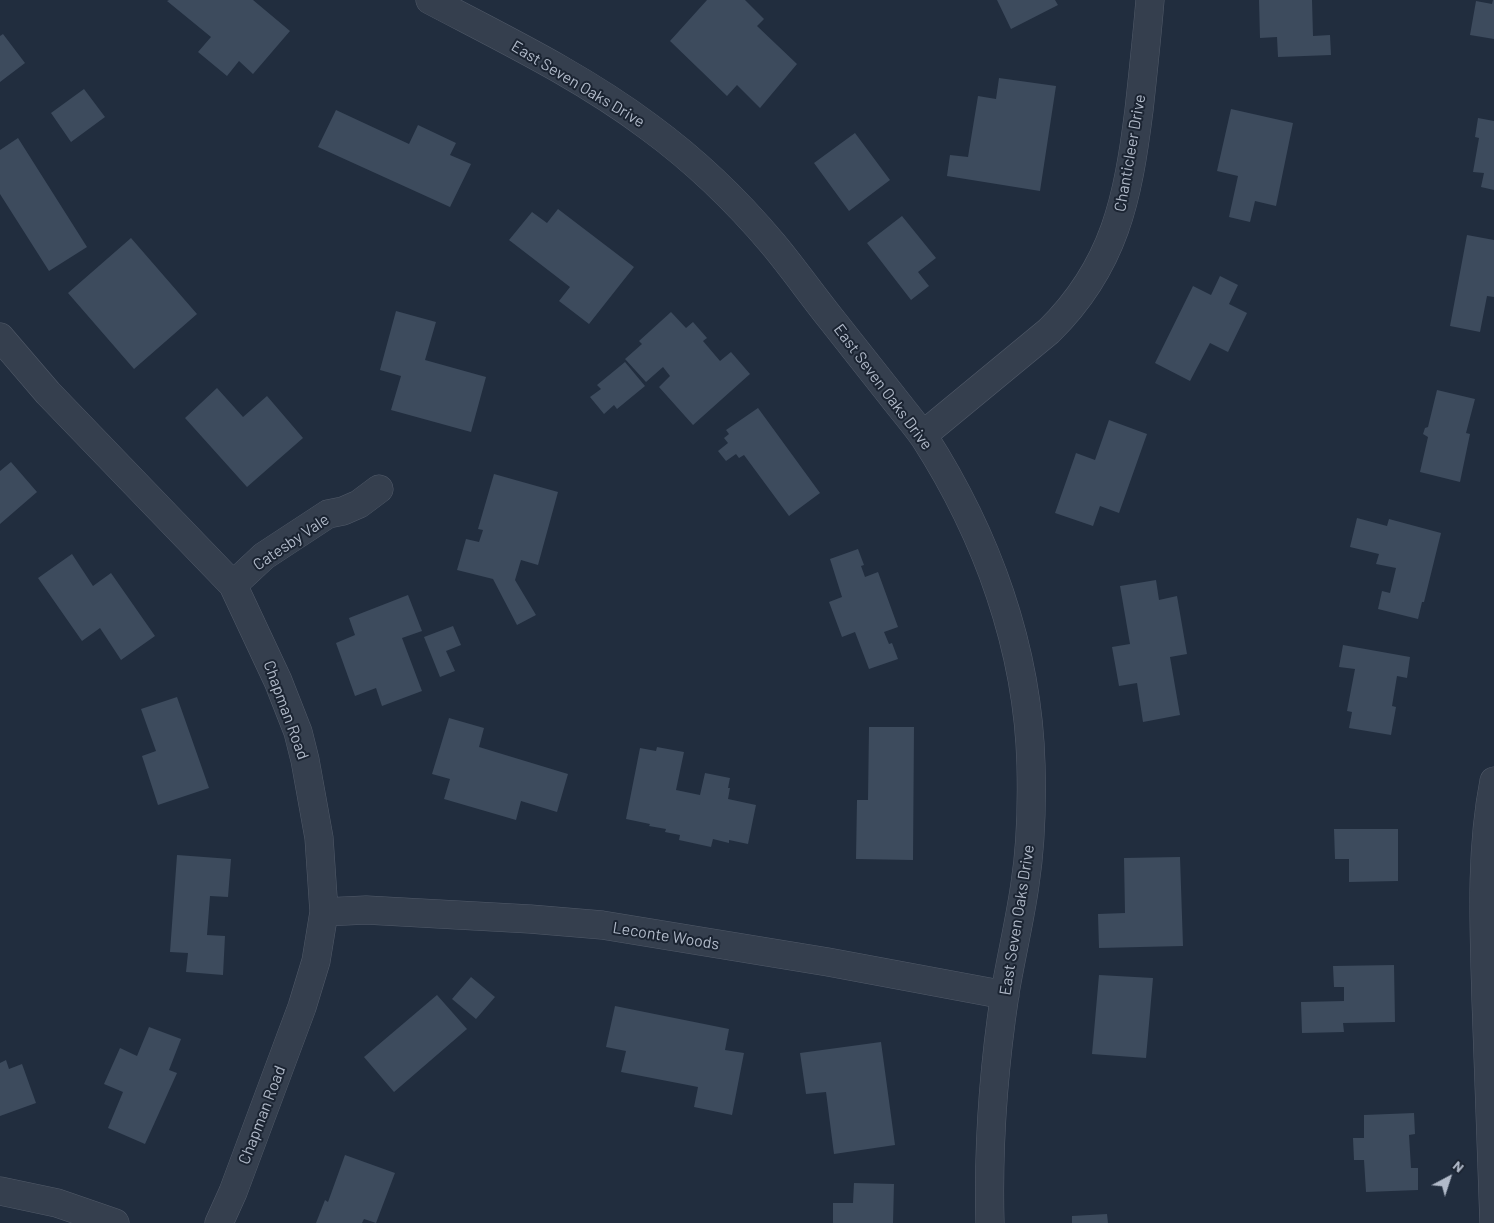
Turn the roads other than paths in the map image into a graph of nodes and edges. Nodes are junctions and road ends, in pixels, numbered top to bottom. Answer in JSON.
{"nodes":[{"id":1,"x":430,"y":0,"type":"edge"},
{"id":2,"x":1150,"y":0,"type":"edge"},
{"id":3,"x":0,"y":337,"type":"edge"},
{"id":4,"x":923,"y":435,"type":"junction"},
{"id":5,"x":379,"y":489,"type":"dead end"},
{"id":6,"x":233,"y":585,"type":"junction"},
{"id":7,"x":1494,"y":781,"type":"edge"},
{"id":8,"x":324,"y":912,"type":"junction"},
{"id":9,"x":1005,"y":995,"type":"junction"},
{"id":10,"x":0,"y":1191,"type":"edge"},
{"id":11,"x":115,"y":1223,"type":"edge"},
{"id":12,"x":220,"y":1223,"type":"edge"},
{"id":13,"x":990,"y":1223,"type":"edge"},
{"id":14,"x":1494,"y":1223,"type":"edge"}],
"edges":[{"from":1,"to":4,"type":"street","name":"East Seven Oaks Drive"},
{"from":2,"to":4,"type":"street","name":"Chanticleer Drive"},
{"from":3,"to":6,"type":"street","name":"Chapman Road"},
{"from":4,"to":9,"type":"street","name":"East Seven Oaks Drive"},
{"from":5,"to":6,"type":"street","name":"Catesby Vale"},
{"from":6,"to":8,"type":"street","name":"Chapman Road"},
{"from":7,"to":14,"type":"street"},
{"from":8,"to":9,"type":"street","name":"Leconte Woods"},
{"from":8,"to":12,"type":"street","name":"Chapman Road"},
{"from":9,"to":13,"type":"street","name":"East Seven Oaks Drive"},
{"from":10,"to":11,"type":"street"}]}
